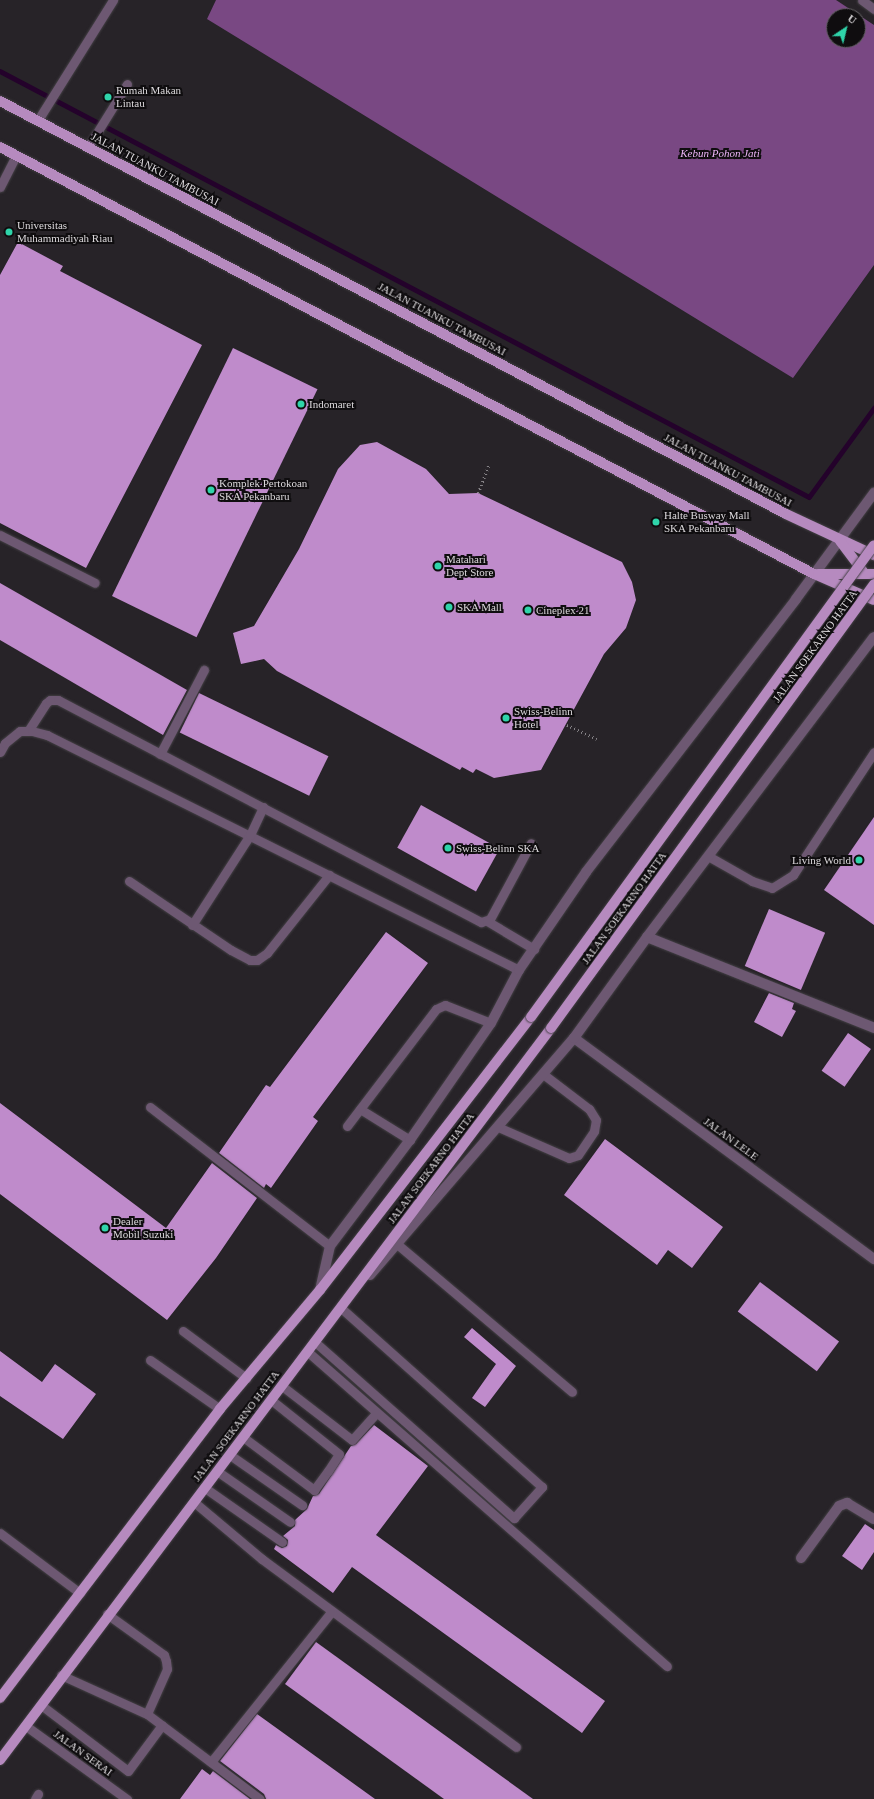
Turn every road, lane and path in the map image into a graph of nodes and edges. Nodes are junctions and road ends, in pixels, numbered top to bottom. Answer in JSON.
{"nodes":[{"id":1,"x":113,"y":0,"type":"edge"},
{"id":2,"x":862,"y":0,"type":"edge"},
{"id":3,"x":874,"y":9,"type":"edge"},
{"id":4,"x":127,"y":84,"type":"dead end"},
{"id":5,"x":0,"y":101,"type":"edge"},
{"id":6,"x":38,"y":120,"type":"junction"},
{"id":7,"x":0,"y":147,"type":"edge"},
{"id":8,"x":88,"y":147,"type":"junction"},
{"id":9,"x":16,"y":156,"type":"junction"},
{"id":10,"x":0,"y":187,"type":"edge"},
{"id":11,"x":489,"y":464,"type":"dead end"},
{"id":12,"x":478,"y":493,"type":"dead end"},
{"id":13,"x":874,"y":493,"type":"edge"},
{"id":14,"x":0,"y":535,"type":"edge"},
{"id":15,"x":839,"y":540,"type":"junction"},
{"id":16,"x":874,"y":545,"type":"edge"},
{"id":17,"x":874,"y":555,"type":"edge"},
{"id":18,"x":814,"y":574,"type":"junction"},
{"id":19,"x":869,"y":574,"type":"edge"},
{"id":20,"x":95,"y":583,"type":"dead end"},
{"id":21,"x":874,"y":584,"type":"edge"},
{"id":22,"x":874,"y":600,"type":"edge"},
{"id":23,"x":874,"y":637,"type":"edge"},
{"id":24,"x":204,"y":670,"type":"dead end"},
{"id":25,"x":567,"y":725,"type":"dead end"},
{"id":26,"x":28,"y":731,"type":"junction"},
{"id":27,"x":597,"y":739,"type":"dead end"},
{"id":28,"x":0,"y":752,"type":"edge"},
{"id":29,"x":874,"y":752,"type":"edge"},
{"id":30,"x":160,"y":754,"type":"junction"},
{"id":31,"x":263,"y":807,"type":"junction"},
{"id":32,"x":250,"y":835,"type":"junction"},
{"id":33,"x":531,"y":843,"type":"dead end"},
{"id":34,"x":708,"y":856,"type":"junction"},
{"id":35,"x":329,"y":875,"type":"junction"},
{"id":36,"x":129,"y":881,"type":"dead end"},
{"id":37,"x":486,"y":922,"type":"junction"},
{"id":38,"x":192,"y":925,"type":"junction"},
{"id":39,"x":647,"y":937,"type":"junction"},
{"id":40,"x":534,"y":949,"type":"junction"},
{"id":41,"x":519,"y":970,"type":"junction"},
{"id":42,"x":491,"y":1023,"type":"junction"},
{"id":43,"x":874,"y":1028,"type":"edge"},
{"id":44,"x":574,"y":1038,"type":"junction"},
{"id":45,"x":543,"y":1074,"type":"junction"},
{"id":46,"x":150,"y":1107,"type":"dead end"},
{"id":47,"x":360,"y":1109,"type":"junction"},
{"id":48,"x":347,"y":1126,"type":"dead end"},
{"id":49,"x":498,"y":1127,"type":"junction"},
{"id":50,"x":410,"y":1140,"type":"junction"},
{"id":51,"x":397,"y":1244,"type":"junction"},
{"id":52,"x":330,"y":1246,"type":"junction"},
{"id":53,"x":874,"y":1259,"type":"edge"},
{"id":54,"x":320,"y":1290,"type":"junction"},
{"id":55,"x":341,"y":1308,"type":"junction"},
{"id":56,"x":326,"y":1326,"type":"junction"},
{"id":57,"x":183,"y":1331,"type":"dead end"},
{"id":58,"x":316,"y":1342,"type":"junction"},
{"id":59,"x":308,"y":1352,"type":"junction"},
{"id":60,"x":150,"y":1360,"type":"dead end"},
{"id":61,"x":246,"y":1378,"type":"junction"},
{"id":62,"x":282,"y":1386,"type":"junction"},
{"id":63,"x":572,"y":1392,"type":"dead end"},
{"id":64,"x":271,"y":1400,"type":"junction"},
{"id":65,"x":220,"y":1409,"type":"junction"},
{"id":66,"x":376,"y":1413,"type":"junction"},
{"id":67,"x":243,"y":1437,"type":"junction"},
{"id":68,"x":230,"y":1455,"type":"junction"},
{"id":69,"x":217,"y":1471,"type":"junction"},
{"id":70,"x":205,"y":1488,"type":"junction"},
{"id":71,"x":194,"y":1502,"type":"junction"},
{"id":72,"x":302,"y":1505,"type":"dead end"},
{"id":73,"x":874,"y":1519,"type":"edge"},
{"id":74,"x":290,"y":1522,"type":"dead end"},
{"id":75,"x":0,"y":1533,"type":"edge"},
{"id":76,"x":282,"y":1542,"type":"dead end"},
{"id":77,"x":801,"y":1558,"type":"dead end"},
{"id":78,"x":80,"y":1593,"type":"junction"},
{"id":79,"x":332,"y":1611,"type":"junction"},
{"id":80,"x":107,"y":1614,"type":"junction"},
{"id":81,"x":666,"y":1666,"type":"dead end"},
{"id":82,"x":61,"y":1675,"type":"junction"},
{"id":83,"x":0,"y":1698,"type":"edge"},
{"id":84,"x":41,"y":1705,"type":"junction"},
{"id":85,"x":146,"y":1714,"type":"junction"},
{"id":86,"x":26,"y":1726,"type":"junction"},
{"id":87,"x":162,"y":1726,"type":"junction"},
{"id":88,"x":516,"y":1747,"type":"dead end"},
{"id":89,"x":0,"y":1760,"type":"edge"},
{"id":90,"x":211,"y":1762,"type":"junction"},
{"id":91,"x":126,"y":1799,"type":"edge"},
{"id":92,"x":260,"y":1799,"type":"edge"}],
"edges":[{"from":1,"to":6,"type":"lane"},
{"from":2,"to":3,"type":"lane"},
{"from":4,"to":8,"type":"lane"},
{"from":5,"to":6,"type":"main road","name":"JALAN TUANKU TAMBUSAI"},
{"from":6,"to":8,"type":"main road","name":"JALAN TUANKU TAMBUSAI"},
{"from":7,"to":9,"type":"main road"},
{"from":8,"to":15,"type":"main road","name":"JALAN TUANKU TAMBUSAI"},
{"from":9,"to":10,"type":"lane"},
{"from":9,"to":18,"type":"main road"},
{"from":11,"to":12,"type":"path"},
{"from":13,"to":15,"type":"street","name":"JALAN SOEKARNO HATTA"},
{"from":14,"to":20,"type":"lane"},
{"from":15,"to":17,"type":"main road","name":"JALAN TUANKU TAMBUSAI"},
{"from":15,"to":18,"type":"street","name":"JALAN SOEKARNO HATTA"},
{"from":15,"to":19,"type":"main road"},
{"from":16,"to":54,"type":"main road","name":"JALAN SOEKARNO HATTA","bridge":true},
{"from":18,"to":19,"type":"main road"},
{"from":18,"to":22,"type":"main road"},
{"from":18,"to":40,"type":"street","name":"JALAN SOEKARNO HATTA"},
{"from":19,"to":21,"type":"main road"},
{"from":21,"to":56,"type":"main road","name":"JALAN SOEKARNO HATTA","bridge":true},
{"from":23,"to":34,"type":"street"},
{"from":24,"to":30,"type":"lane"},
{"from":25,"to":27,"type":"path"},
{"from":26,"to":28,"type":"lane"},
{"from":26,"to":30,"type":"lane"},
{"from":26,"to":32,"type":"lane"},
{"from":29,"to":34,"type":"lane"},
{"from":30,"to":31,"type":"lane"},
{"from":31,"to":32,"type":"lane"},
{"from":31,"to":37,"type":"lane"},
{"from":32,"to":35,"type":"lane"},
{"from":32,"to":38,"type":"lane"},
{"from":33,"to":37,"type":"lane"},
{"from":34,"to":39,"type":"street"},
{"from":35,"to":38,"type":"lane"},
{"from":35,"to":41,"type":"lane"},
{"from":36,"to":38,"type":"lane"},
{"from":37,"to":40,"type":"lane"},
{"from":39,"to":43,"type":"street"},
{"from":39,"to":44,"type":"street"},
{"from":40,"to":41,"type":"street","name":"JALAN SOEKARNO HATTA"},
{"from":41,"to":42,"type":"street","name":"JALAN SOEKARNO HATTA"},
{"from":42,"to":47,"type":"lane"},
{"from":42,"to":50,"type":"street","name":"JALAN SOEKARNO HATTA"},
{"from":44,"to":45,"type":"street"},
{"from":44,"to":53,"type":"street","name":"JALAN LELE"},
{"from":45,"to":49,"type":"street"},
{"from":45,"to":49,"type":"lane"},
{"from":46,"to":52,"type":"lane"},
{"from":47,"to":48,"type":"lane"},
{"from":47,"to":50,"type":"lane"},
{"from":49,"to":51,"type":"street"},
{"from":50,"to":52,"type":"street","name":"JALAN SOEKARNO HATTA"},
{"from":51,"to":55,"type":"street"},
{"from":51,"to":63,"type":"lane"},
{"from":52,"to":54,"type":"street","name":"JALAN SOEKARNO HATTA"},
{"from":54,"to":61,"type":"main road","name":"JALAN SOEKARNO HATTA"},
{"from":55,"to":56,"type":"street"},
{"from":55,"to":58,"type":"lane"},
{"from":56,"to":58,"type":"main road","name":"JALAN SOEKARNO HATTA"},
{"from":57,"to":61,"type":"lane"},
{"from":58,"to":59,"type":"main road","name":"JALAN SOEKARNO HATTA"},
{"from":59,"to":62,"type":"main road","name":"JALAN SOEKARNO HATTA"},
{"from":59,"to":66,"type":"lane"},
{"from":60,"to":65,"type":"lane"},
{"from":61,"to":65,"type":"main road","name":"JALAN SOEKARNO HATTA"},
{"from":62,"to":64,"type":"main road","name":"JALAN SOEKARNO HATTA"},
{"from":62,"to":66,"type":"lane"},
{"from":64,"to":67,"type":"main road","name":"JALAN SOEKARNO HATTA"},
{"from":64,"to":67,"type":"lane"},
{"from":65,"to":78,"type":"main road","name":"JALAN SOEKARNO HATTA"},
{"from":66,"to":81,"type":"lane"},
{"from":67,"to":68,"type":"main road","name":"JALAN SOEKARNO HATTA"},
{"from":68,"to":69,"type":"main road","name":"JALAN SOEKARNO HATTA"},
{"from":68,"to":72,"type":"lane"},
{"from":69,"to":70,"type":"main road","name":"JALAN SOEKARNO HATTA"},
{"from":69,"to":74,"type":"lane"},
{"from":70,"to":71,"type":"main road","name":"JALAN SOEKARNO HATTA"},
{"from":70,"to":76,"type":"lane"},
{"from":71,"to":79,"type":"lane"},
{"from":71,"to":80,"type":"main road","name":"JALAN SOEKARNO HATTA"},
{"from":73,"to":77,"type":"street"},
{"from":75,"to":78,"type":"lane"},
{"from":78,"to":83,"type":"main road","name":"JALAN SOEKARNO HATTA"},
{"from":79,"to":88,"type":"lane"},
{"from":79,"to":90,"type":"lane"},
{"from":80,"to":82,"type":"main road","name":"JALAN SOEKARNO HATTA"},
{"from":80,"to":85,"type":"lane"},
{"from":82,"to":84,"type":"main road","name":"JALAN SOEKARNO HATTA"},
{"from":82,"to":85,"type":"lane"},
{"from":84,"to":86,"type":"main road","name":"JALAN SOEKARNO HATTA"},
{"from":84,"to":87,"type":"lane"},
{"from":85,"to":87,"type":"lane"},
{"from":86,"to":89,"type":"main road","name":"JALAN SOEKARNO HATTA"},
{"from":86,"to":91,"type":"lane","name":"JALAN SERAI"},
{"from":87,"to":90,"type":"lane"},
{"from":90,"to":92,"type":"lane"}]}
